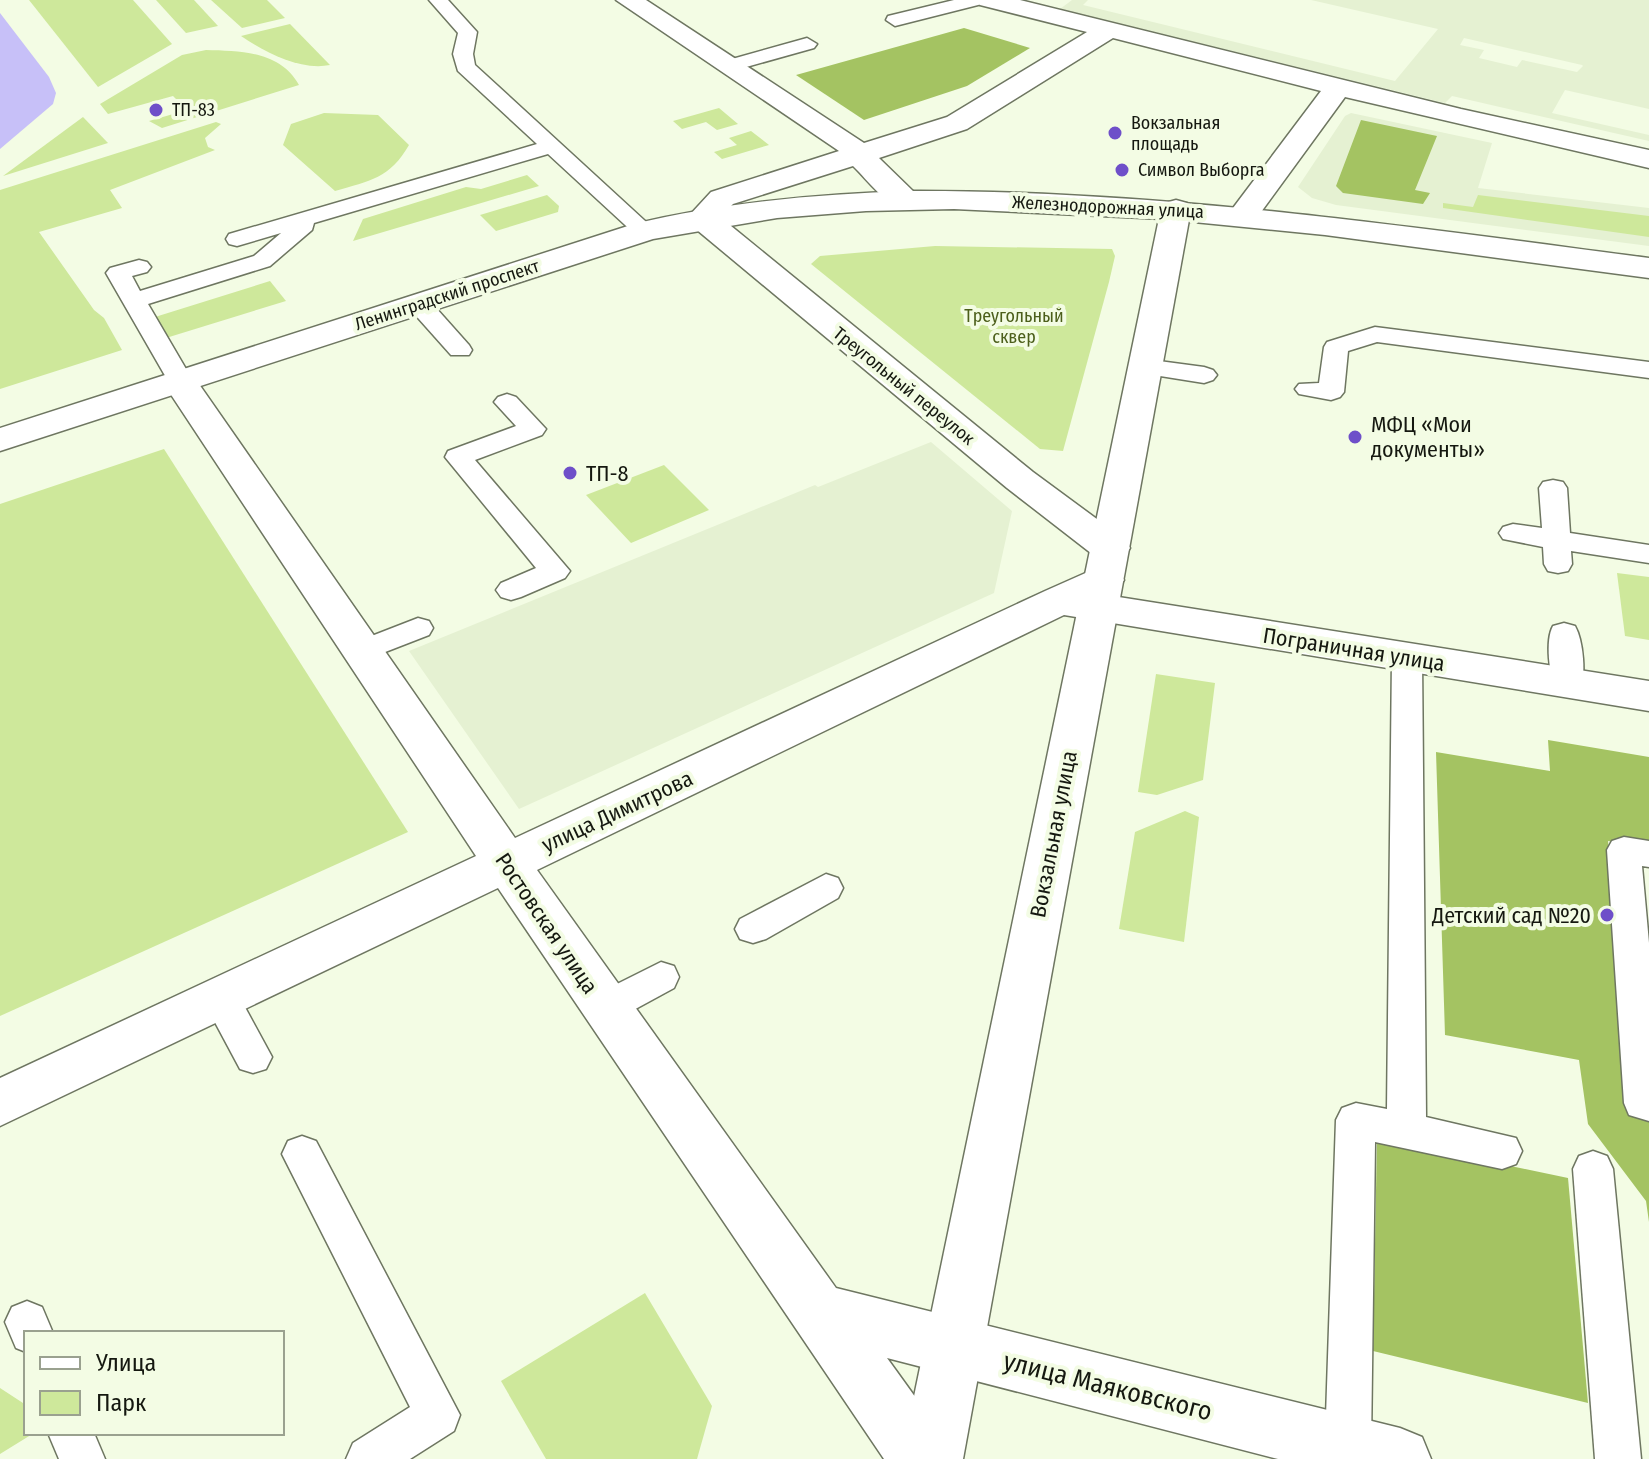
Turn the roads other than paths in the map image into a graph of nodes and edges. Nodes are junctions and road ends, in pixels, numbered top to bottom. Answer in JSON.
{"nodes":[{"id":1,"x":438,"y":0,"type":"edge"},
{"id":2,"x":629,"y":0,"type":"edge"},
{"id":3,"x":976,"y":0,"type":"edge"},
{"id":4,"x":989,"y":0,"type":"edge"},
{"id":5,"x":895,"y":20,"type":"dead end"},
{"id":6,"x":1108,"y":30,"type":"junction"},
{"id":7,"x":807,"y":44,"type":"dead end"},
{"id":8,"x":732,"y":65,"type":"junction"},
{"id":9,"x":1338,"y":87,"type":"junction"},
{"id":10,"x":552,"y":146,"type":"junction"},
{"id":11,"x":860,"y":154,"type":"junction"},
{"id":12,"x":1649,"y":159,"type":"edge"},
{"id":13,"x":904,"y":199,"type":"junction"},
{"id":14,"x":1176,"y":209,"type":"junction"},
{"id":15,"x":316,"y":216,"type":"junction"},
{"id":16,"x":1242,"y":216,"type":"junction"},
{"id":17,"x":702,"y":218,"type":"junction"},
{"id":18,"x":645,"y":231,"type":"junction"},
{"id":19,"x":237,"y":239,"type":"dead end"},
{"id":20,"x":139,"y":267,"type":"dead end"},
{"id":21,"x":1649,"y":268,"type":"edge"},
{"id":22,"x":134,"y":300,"type":"junction"},
{"id":23,"x":419,"y":304,"type":"junction"},
{"id":24,"x":460,"y":350,"type":"dead end"},
{"id":25,"x":1144,"y":367,"type":"junction"},
{"id":26,"x":1649,"y":370,"type":"edge"},
{"id":27,"x":1204,"y":375,"type":"dead end"},
{"id":28,"x":180,"y":381,"type":"junction"},
{"id":29,"x":1308,"y":389,"type":"dead end"},
{"id":30,"x":507,"y":402,"type":"dead end"},
{"id":31,"x":0,"y":440,"type":"edge"},
{"id":32,"x":1553,"y":488,"type":"dead end"},
{"id":33,"x":1513,"y":533,"type":"dead end"},
{"id":34,"x":1557,"y":552,"type":"junction"},
{"id":35,"x":1649,"y":554,"type":"edge"},
{"id":36,"x":1092,"y":584,"type":"junction"},
{"id":37,"x":511,"y":590,"type":"dead end"},
{"id":38,"x":418,"y":628,"type":"dead end"},
{"id":39,"x":1564,"y":633,"type":"dead end"},
{"id":40,"x":362,"y":651,"type":"junction"},
{"id":41,"x":1407,"y":657,"type":"junction"},
{"id":42,"x":1568,"y":683,"type":"junction"},
{"id":43,"x":1649,"y":696,"type":"edge"},
{"id":44,"x":1649,"y":854,"type":"edge"},
{"id":45,"x":506,"y":863,"type":"junction"},
{"id":46,"x":826,"y":888,"type":"dead end"},
{"id":47,"x":753,"y":929,"type":"dead end"},
{"id":48,"x":661,"y":977,"type":"dead end"},
{"id":49,"x":221,"y":998,"type":"junction"},
{"id":50,"x":604,"y":1008,"type":"junction"},
{"id":51,"x":253,"y":1057,"type":"dead end"},
{"id":52,"x":0,"y":1103,"type":"edge"},
{"id":53,"x":1649,"y":1104,"type":"edge"},
{"id":54,"x":1406,"y":1131,"type":"junction"},
{"id":55,"x":1502,"y":1151,"type":"dead end"},
{"id":56,"x":302,"y":1154,"type":"dead end"},
{"id":57,"x":1593,"y":1169,"type":"dead end"},
{"id":58,"x":817,"y":1312,"type":"junction"},
{"id":59,"x":954,"y":1347,"type":"junction"},
{"id":60,"x":72,"y":1435,"type":"edge"},
{"id":61,"x":1374,"y":1452,"type":"edge"},
{"id":62,"x":82,"y":1459,"type":"edge"},
{"id":63,"x":369,"y":1459,"type":"edge"},
{"id":64,"x":922,"y":1459,"type":"edge"},
{"id":65,"x":932,"y":1459,"type":"edge"},
{"id":66,"x":1618,"y":1459,"type":"edge"}],
"edges":[{"from":1,"to":10,"type":"lane"},
{"from":2,"to":8,"type":"street"},
{"from":3,"to":5,"type":"lane"},
{"from":4,"to":6,"type":"street"},
{"from":6,"to":9,"type":"street"},
{"from":6,"to":11,"type":"street"},
{"from":7,"to":8,"type":"lane"},
{"from":8,"to":11,"type":"street"},
{"from":9,"to":12,"type":"street"},
{"from":9,"to":16,"type":"street"},
{"from":10,"to":15,"type":"lane"},
{"from":10,"to":18,"type":"lane"},
{"from":11,"to":13,"type":"street"},
{"from":11,"to":17,"type":"street"},
{"from":13,"to":14,"type":"street","name":"Железнодорожная улица"},
{"from":13,"to":17,"type":"street","name":"Ленинградский проспект"},
{"from":14,"to":16,"type":"street","name":"Железнодорожная улица"},
{"from":14,"to":25,"type":"street","name":"Вокзальная улица"},
{"from":15,"to":19,"type":"lane"},
{"from":15,"to":22,"type":"lane"},
{"from":16,"to":21,"type":"street","name":"Железнодорожная улица"},
{"from":17,"to":18,"type":"street","name":"Ленинградский проспект"},
{"from":17,"to":36,"type":"street","name":"Треугольный переулок"},
{"from":18,"to":23,"type":"street","name":"Ленинградский проспект"},
{"from":20,"to":22,"type":"lane"},
{"from":22,"to":28,"type":"lane"},
{"from":23,"to":24,"type":"lane"},
{"from":23,"to":28,"type":"street","name":"Ленинградский проспект"},
{"from":25,"to":27,"type":"lane"},
{"from":25,"to":36,"type":"street","name":"Вокзальная улица"},
{"from":26,"to":29,"type":"lane"},
{"from":28,"to":31,"type":"street","name":"Ленинградский проспект"},
{"from":28,"to":40,"type":"street","name":"Ростовская улица"},
{"from":30,"to":37,"type":"lane"},
{"from":32,"to":34,"type":"lane"},
{"from":33,"to":34,"type":"lane"},
{"from":34,"to":35,"type":"lane"},
{"from":36,"to":41,"type":"street","name":"Пограничная улица"},
{"from":36,"to":45,"type":"street","name":"улица Димитрова"},
{"from":36,"to":59,"type":"street","name":"Вокзальная улица"},
{"from":38,"to":40,"type":"lane"},
{"from":39,"to":42,"type":"lane"},
{"from":40,"to":45,"type":"street","name":"Ростовская улица"},
{"from":41,"to":42,"type":"street","name":"Пограничная улица"},
{"from":41,"to":54,"type":"lane"},
{"from":42,"to":43,"type":"street","name":"Пограничная улица"},
{"from":44,"to":53,"type":"lane"},
{"from":45,"to":49,"type":"street","name":"улица Димитрова"},
{"from":45,"to":50,"type":"street","name":"Ростовская улица"},
{"from":46,"to":47,"type":"lane"},
{"from":48,"to":50,"type":"lane"},
{"from":49,"to":51,"type":"lane"},
{"from":49,"to":52,"type":"street","name":"улица Димитрова"},
{"from":50,"to":58,"type":"street","name":"Ростовская улица"},
{"from":54,"to":55,"type":"lane"},
{"from":54,"to":61,"type":"lane"},
{"from":56,"to":63,"type":"lane"},
{"from":57,"to":66,"type":"lane"},
{"from":58,"to":59,"type":"street","name":"улица Маяковского"},
{"from":58,"to":64,"type":"street","name":"Ростовская улица"},
{"from":59,"to":61,"type":"street","name":"улица Маяковского"},
{"from":59,"to":65,"type":"street","name":"Вокзальная улица"},
{"from":60,"to":62,"type":"lane"}]}
